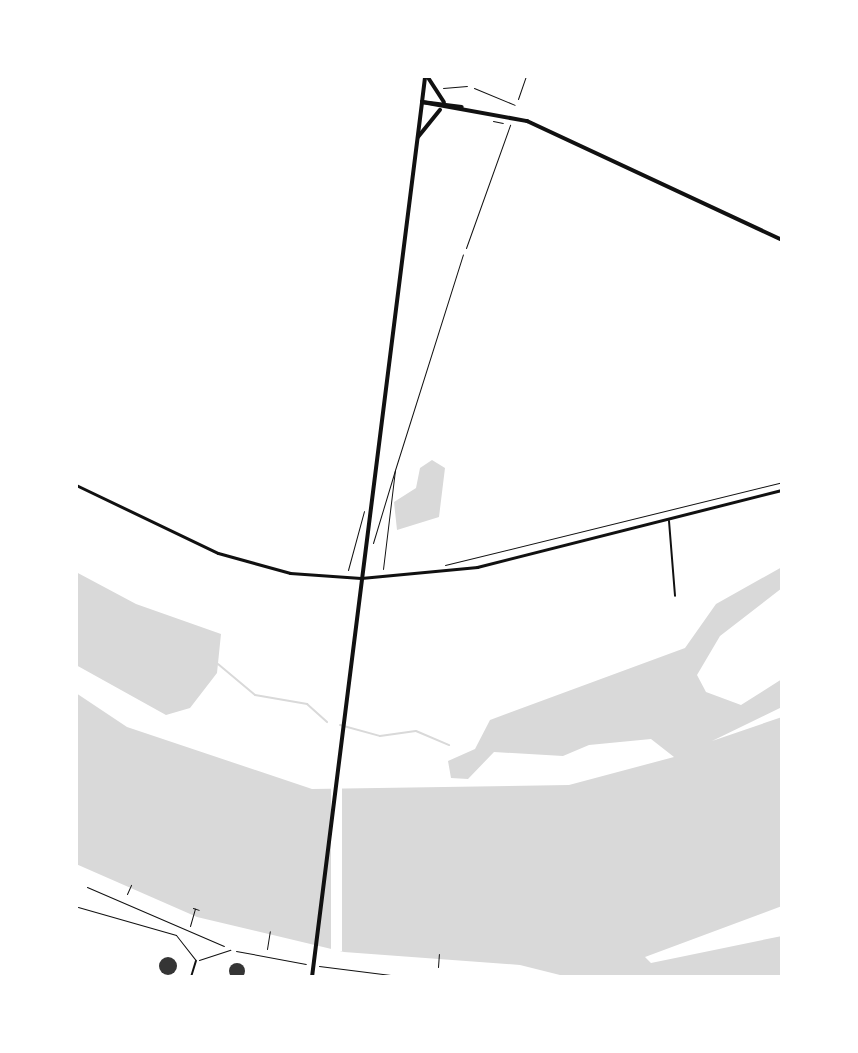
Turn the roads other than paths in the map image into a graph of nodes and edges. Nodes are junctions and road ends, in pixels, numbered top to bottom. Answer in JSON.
{"nodes":[{"id":1,"x":426,"y":76,"type":"edge"},
{"id":2,"x":474,"y":88,"type":"dead end"},
{"id":3,"x":422,"y":102,"type":"junction"},
{"id":4,"x":444,"y":102,"type":"junction"},
{"id":5,"x":515,"y":105,"type":"road end"},
{"id":6,"x":465,"y":107,"type":"junction"},
{"id":7,"x":444,"y":109,"type":"junction"},
{"id":8,"x":510,"y":125,"type":"dead end"},
{"id":9,"x":417,"y":139,"type":"junction"},
{"id":10,"x":782,"y":240,"type":"edge"},
{"id":11,"x":466,"y":248,"type":"road end"},
{"id":12,"x":76,"y":485,"type":"edge"},
{"id":13,"x":782,"y":490,"type":"edge"},
{"id":14,"x":669,"y":519,"type":"junction"},
{"id":15,"x":675,"y":596,"type":"dead end"},
{"id":16,"x":78,"y":907,"type":"edge"},
{"id":17,"x":230,"y":950,"type":"road end"},
{"id":18,"x":196,"y":961,"type":"junction"},
{"id":19,"x":191,"y":977,"type":"edge"},
{"id":20,"x":312,"y":977,"type":"edge"}],
"edges":[{"from":1,"to":3,"type":"main road"},
{"from":1,"to":4,"type":"main road"},
{"from":2,"to":5,"type":"lane"},
{"from":3,"to":4,"type":"main road"},
{"from":3,"to":7,"type":"main road"},
{"from":3,"to":9,"type":"main road"},
{"from":4,"to":6,"type":"main road"},
{"from":6,"to":7,"type":"main road"},
{"from":6,"to":10,"type":"main road"},
{"from":7,"to":9,"type":"main road"},
{"from":8,"to":11,"type":"lane"},
{"from":9,"to":20,"type":"main road"},
{"from":12,"to":14,"type":"street"},
{"from":13,"to":14,"type":"street"},
{"from":14,"to":15,"type":"street"},
{"from":16,"to":18,"type":"lane"},
{"from":17,"to":18,"type":"lane"},
{"from":18,"to":19,"type":"street"}]}
